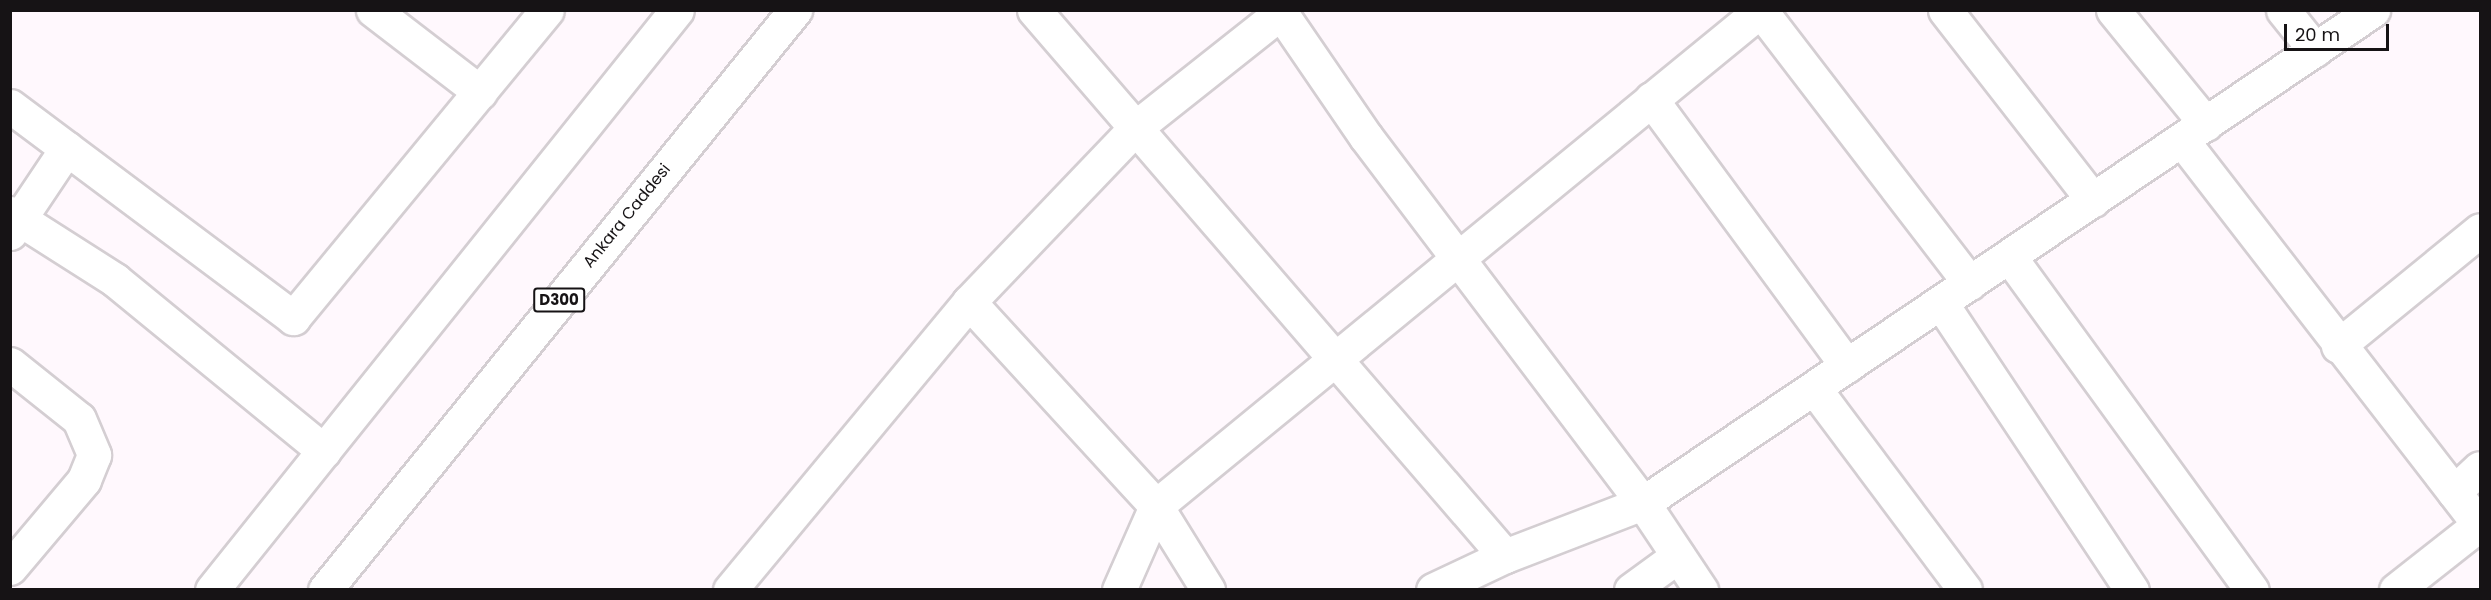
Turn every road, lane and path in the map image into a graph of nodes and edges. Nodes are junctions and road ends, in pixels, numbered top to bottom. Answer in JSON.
{"nodes":[{"id":1,"x":373,"y":10,"type":"edge"},
{"id":2,"x":547,"y":10,"type":"edge"},
{"id":3,"x":677,"y":10,"type":"edge"},
{"id":4,"x":795,"y":10,"type":"edge"},
{"id":5,"x":1034,"y":10,"type":"edge"},
{"id":6,"x":1945,"y":10,"type":"edge"},
{"id":7,"x":2113,"y":10,"type":"edge"},
{"id":8,"x":2283,"y":10,"type":"edge"},
{"id":9,"x":2373,"y":10,"type":"edge"},
{"id":10,"x":1761,"y":11,"type":"edge"},
{"id":11,"x":1279,"y":12,"type":"edge"},
{"id":12,"x":2315,"y":50,"type":"junction"},
{"id":13,"x":480,"y":92,"type":"junction"},
{"id":14,"x":1651,"y":99,"type":"junction"},
{"id":15,"x":10,"y":106,"type":"edge"},
{"id":16,"x":1135,"y":128,"type":"junction"},
{"id":17,"x":2194,"y":132,"type":"junction"},
{"id":18,"x":67,"y":148,"type":"junction"},
{"id":19,"x":2093,"y":200,"type":"junction"},
{"id":20,"x":14,"y":222,"type":"edge"},
{"id":21,"x":2481,"y":230,"type":"edge"},
{"id":22,"x":1456,"y":256,"type":"junction"},
{"id":23,"x":2009,"y":256,"type":"junction"},
{"id":24,"x":1970,"y":283,"type":"junction"},
{"id":25,"x":969,"y":302,"type":"junction"},
{"id":26,"x":1941,"y":303,"type":"junction"},
{"id":27,"x":2338,"y":346,"type":"junction"},
{"id":28,"x":1334,"y":358,"type":"junction"},
{"id":29,"x":10,"y":364,"type":"edge"},
{"id":30,"x":1847,"y":366,"type":"junction"},
{"id":31,"x":1814,"y":388,"type":"junction"},
{"id":32,"x":324,"y":452,"type":"junction"},
{"id":33,"x":2481,"y":468,"type":"edge"},
{"id":34,"x":2454,"y":492,"type":"junction"},
{"id":35,"x":1643,"y":503,"type":"junction"},
{"id":36,"x":1156,"y":506,"type":"junction"},
{"id":37,"x":2480,"y":525,"type":"edge"},
{"id":38,"x":1505,"y":556,"type":"junction"},
{"id":39,"x":1678,"y":556,"type":"junction"},
{"id":40,"x":10,"y":568,"type":"edge"},
{"id":41,"x":212,"y":590,"type":"edge"},
{"id":42,"x":324,"y":590,"type":"edge"},
{"id":43,"x":730,"y":590,"type":"edge"},
{"id":44,"x":1119,"y":590,"type":"edge"},
{"id":45,"x":1208,"y":590,"type":"edge"},
{"id":46,"x":1433,"y":590,"type":"edge"},
{"id":47,"x":1631,"y":590,"type":"edge"},
{"id":48,"x":1701,"y":590,"type":"edge"},
{"id":49,"x":1965,"y":590,"type":"edge"},
{"id":50,"x":2132,"y":590,"type":"edge"},
{"id":51,"x":2252,"y":590,"type":"edge"},
{"id":52,"x":2396,"y":590,"type":"edge"}],
"edges":[{"from":1,"to":13,"type":"main road"},
{"from":2,"to":13,"type":"main road"},
{"from":3,"to":32,"type":"main road"},
{"from":4,"to":42,"type":"main road","name":"Ankara Caddesi","number":"D300"},
{"from":5,"to":16,"type":"main road"},
{"from":6,"to":19,"type":"main road"},
{"from":7,"to":17,"type":"main road"},
{"from":8,"to":12,"type":"main road"},
{"from":9,"to":12,"type":"main road"},
{"from":10,"to":14,"type":"main road"},
{"from":10,"to":24,"type":"main road"},
{"from":11,"to":16,"type":"main road"},
{"from":11,"to":22,"type":"main road"},
{"from":12,"to":17,"type":"main road"},
{"from":13,"to":18,"type":"main road"},
{"from":14,"to":22,"type":"main road"},
{"from":14,"to":30,"type":"main road"},
{"from":15,"to":18,"type":"main road"},
{"from":16,"to":25,"type":"main road"},
{"from":16,"to":28,"type":"main road"},
{"from":17,"to":19,"type":"main road"},
{"from":17,"to":27,"type":"main road"},
{"from":18,"to":20,"type":"main road"},
{"from":19,"to":23,"type":"main road"},
{"from":20,"to":32,"type":"main road"},
{"from":21,"to":27,"type":"main road"},
{"from":22,"to":28,"type":"main road"},
{"from":22,"to":35,"type":"main road"},
{"from":23,"to":24,"type":"main road"},
{"from":23,"to":51,"type":"main road"},
{"from":24,"to":26,"type":"main road"},
{"from":25,"to":36,"type":"main road"},
{"from":25,"to":43,"type":"main road"},
{"from":26,"to":30,"type":"main road"},
{"from":26,"to":50,"type":"main road"},
{"from":27,"to":34,"type":"main road"},
{"from":28,"to":36,"type":"main road"},
{"from":28,"to":38,"type":"main road"},
{"from":29,"to":40,"type":"main road"},
{"from":30,"to":31,"type":"main road"},
{"from":31,"to":35,"type":"main road"},
{"from":31,"to":49,"type":"main road"},
{"from":32,"to":41,"type":"main road"},
{"from":33,"to":34,"type":"main road"},
{"from":34,"to":37,"type":"main road"},
{"from":35,"to":38,"type":"main road"},
{"from":35,"to":39,"type":"main road"},
{"from":36,"to":44,"type":"main road"},
{"from":36,"to":45,"type":"main road"},
{"from":37,"to":52,"type":"main road"},
{"from":38,"to":46,"type":"main road"},
{"from":39,"to":47,"type":"main road"},
{"from":39,"to":48,"type":"main road"}]}
